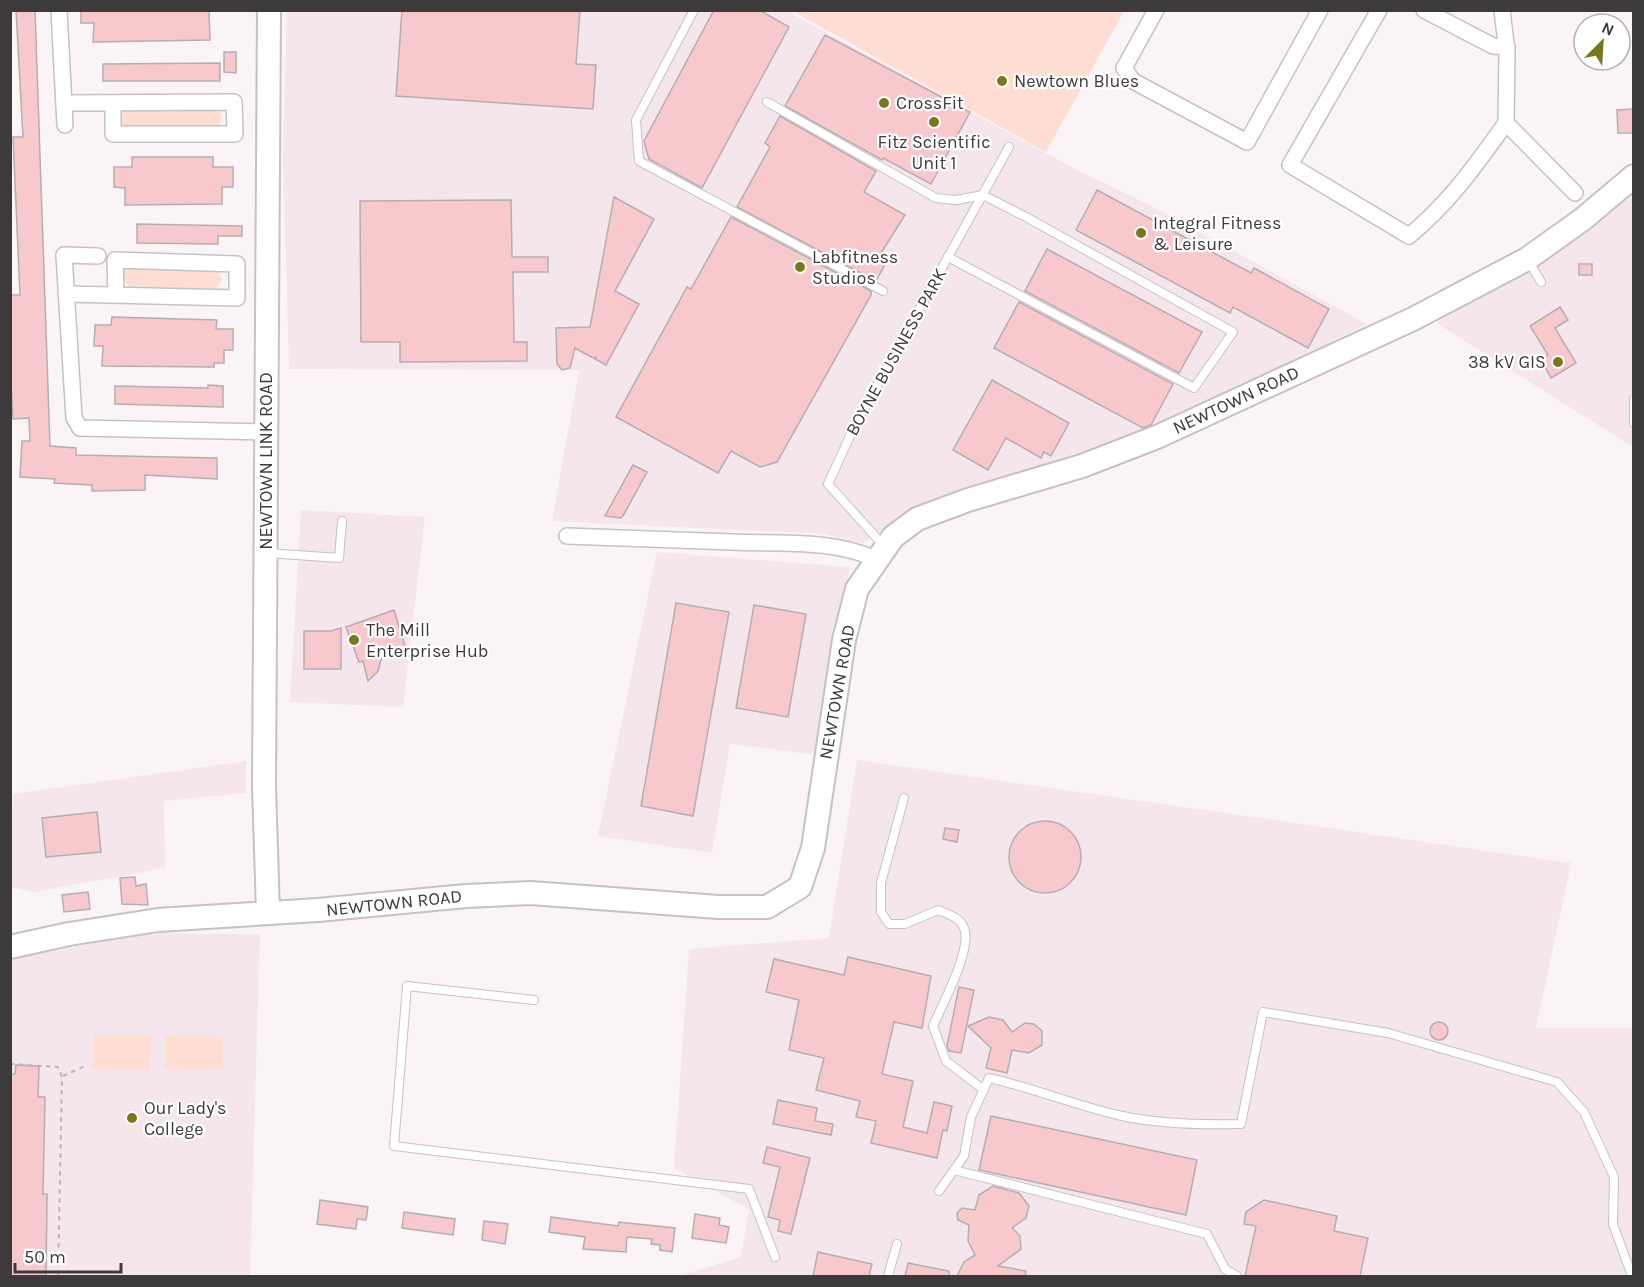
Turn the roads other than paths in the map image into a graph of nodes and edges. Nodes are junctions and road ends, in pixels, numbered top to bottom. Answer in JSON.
{"nodes":[{"id":1,"x":59,"y":10,"type":"edge"},
{"id":2,"x":269,"y":10,"type":"edge"},
{"id":3,"x":694,"y":10,"type":"edge"},
{"id":4,"x":1156,"y":10,"type":"edge"},
{"id":5,"x":1320,"y":10,"type":"edge"},
{"id":6,"x":1379,"y":10,"type":"edge"},
{"id":7,"x":1424,"y":10,"type":"edge"},
{"id":8,"x":1502,"y":10,"type":"edge"},
{"id":9,"x":1507,"y":47,"type":"junction"},
{"id":10,"x":766,"y":102,"type":"dead end"},
{"id":11,"x":65,"y":103,"type":"junction"},
{"id":12,"x":113,"y":103,"type":"junction"},
{"id":13,"x":1506,"y":123,"type":"junction"},
{"id":14,"x":65,"y":125,"type":"dead end"},
{"id":15,"x":1010,"y":147,"type":"dead end"},
{"id":16,"x":1634,"y":176,"type":"edge"},
{"id":17,"x":1575,"y":193,"type":"dead end"},
{"id":18,"x":983,"y":195,"type":"junction"},
{"id":19,"x":98,"y":256,"type":"dead end"},
{"id":20,"x":948,"y":257,"type":"junction"},
{"id":21,"x":1527,"y":259,"type":"junction"},
{"id":22,"x":1541,"y":282,"type":"dead end"},
{"id":23,"x":883,"y":291,"type":"dead end"},
{"id":24,"x":66,"y":294,"type":"junction"},
{"id":25,"x":116,"y":295,"type":"junction"},
{"id":26,"x":1634,"y":399,"type":"edge"},
{"id":27,"x":1634,"y":423,"type":"edge"},
{"id":28,"x":267,"y":432,"type":"junction"},
{"id":29,"x":342,"y":521,"type":"dead end"},
{"id":30,"x":567,"y":536,"type":"dead end"},
{"id":31,"x":266,"y":553,"type":"junction"},
{"id":32,"x":881,"y":553,"type":"junction"},
{"id":33,"x":904,"y":798,"type":"dead end"},
{"id":34,"x":268,"y":912,"type":"junction"},
{"id":35,"x":10,"y":947,"type":"edge"},
{"id":36,"x":534,"y":1000,"type":"dead end"},
{"id":37,"x":984,"y":1090,"type":"junction"},
{"id":38,"x":954,"y":1170,"type":"junction"},
{"id":39,"x":939,"y":1191,"type":"dead end"},
{"id":40,"x":897,"y":1244,"type":"dead end"},
{"id":41,"x":775,"y":1257,"type":"dead end"},
{"id":42,"x":888,"y":1276,"type":"edge"},
{"id":43,"x":1237,"y":1276,"type":"edge"},
{"id":44,"x":1632,"y":1276,"type":"edge"}],
"edges":[{"from":1,"to":11,"type":"street"},
{"from":2,"to":28,"type":"street","name":"NEWTOWN LINK ROAD"},
{"from":3,"to":23,"type":"lane"},
{"from":4,"to":5,"type":"street"},
{"from":6,"to":13,"type":"street"},
{"from":7,"to":9,"type":"street"},
{"from":8,"to":9,"type":"street"},
{"from":9,"to":13,"type":"street"},
{"from":10,"to":18,"type":"lane"},
{"from":11,"to":12,"type":"street"},
{"from":11,"to":14,"type":"street"},
{"from":12,"to":12,"type":"street"},
{"from":13,"to":17,"type":"street"},
{"from":15,"to":18,"type":"lane","name":"BOYNE BUSINESS PARK"},
{"from":16,"to":21,"type":"street","name":"NEWTOWN ROAD"},
{"from":18,"to":20,"type":"lane","name":"BOYNE BUSINESS PARK"},
{"from":18,"to":20,"type":"lane"},
{"from":19,"to":24,"type":"street"},
{"from":20,"to":32,"type":"lane","name":"BOYNE BUSINESS PARK"},
{"from":21,"to":22,"type":"lane"},
{"from":21,"to":32,"type":"street","name":"NEWTOWN ROAD"},
{"from":24,"to":25,"type":"street"},
{"from":24,"to":28,"type":"street"},
{"from":25,"to":25,"type":"street"},
{"from":26,"to":27,"type":"lane"},
{"from":28,"to":31,"type":"street","name":"NEWTOWN LINK ROAD"},
{"from":29,"to":31,"type":"lane"},
{"from":30,"to":32,"type":"street"},
{"from":31,"to":34,"type":"street","name":"NEWTOWN LINK ROAD"},
{"from":32,"to":34,"type":"street","name":"NEWTOWN ROAD"},
{"from":33,"to":37,"type":"lane"},
{"from":34,"to":35,"type":"street","name":"NEWTOWN ROAD"},
{"from":36,"to":41,"type":"lane"},
{"from":37,"to":38,"type":"lane"},
{"from":37,"to":44,"type":"lane"},
{"from":38,"to":39,"type":"lane"},
{"from":38,"to":43,"type":"lane"},
{"from":40,"to":42,"type":"lane"}]}
